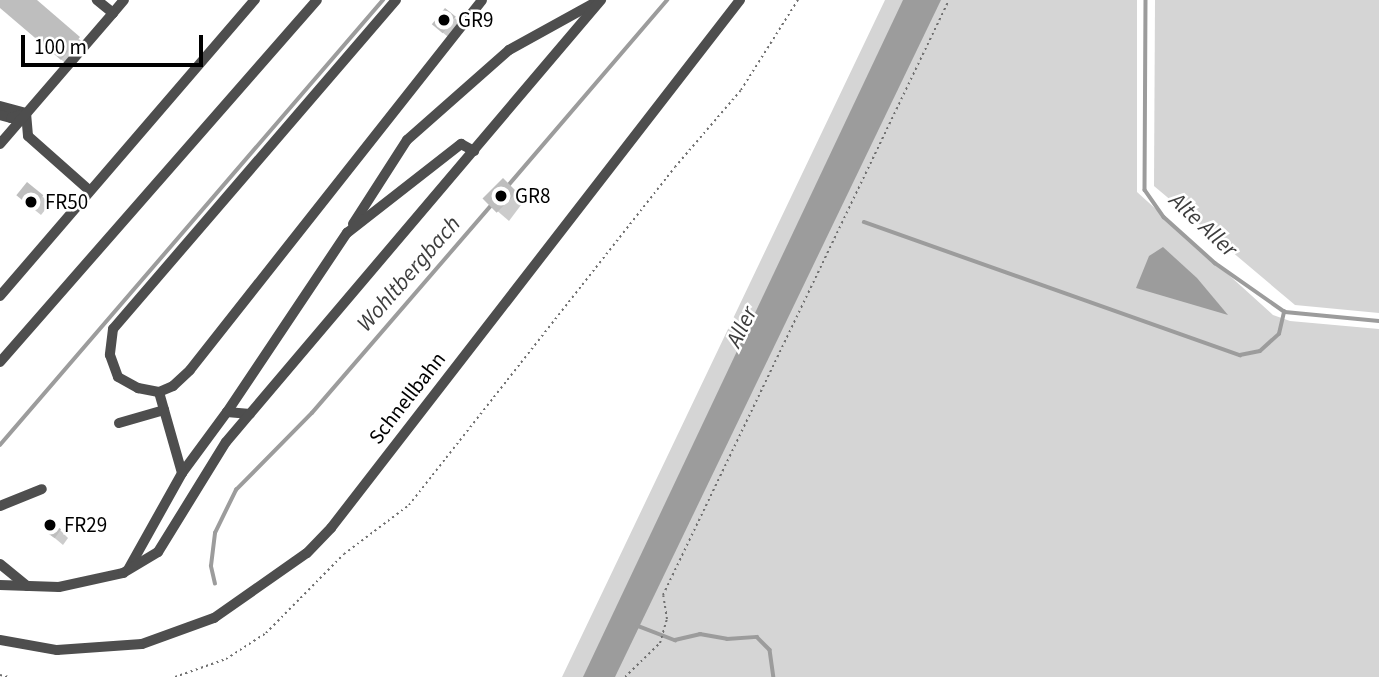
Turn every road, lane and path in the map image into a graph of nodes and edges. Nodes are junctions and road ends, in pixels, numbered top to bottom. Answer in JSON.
{"nodes":[{"id":1,"x":97,"y":0,"type":"edge"},
{"id":2,"x":124,"y":0,"type":"edge"},
{"id":3,"x":255,"y":0,"type":"edge"},
{"id":4,"x":317,"y":0,"type":"edge"},
{"id":5,"x":397,"y":0,"type":"edge"},
{"id":6,"x":482,"y":0,"type":"edge"},
{"id":7,"x":600,"y":0,"type":"edge"},
{"id":8,"x":740,"y":0,"type":"edge"},
{"id":9,"x":798,"y":0,"type":"edge"},
{"id":10,"x":949,"y":0,"type":"edge"},
{"id":11,"x":113,"y":13,"type":"junction"},
{"id":12,"x":0,"y":106,"type":"edge"},
{"id":13,"x":26,"y":113,"type":"junction"},
{"id":14,"x":0,"y":115,"type":"edge"},
{"id":15,"x":0,"y":144,"type":"edge"},
{"id":16,"x":474,"y":151,"type":"junction"},
{"id":17,"x":89,"y":190,"type":"junction"},
{"id":18,"x":347,"y":233,"type":"junction"},
{"id":19,"x":0,"y":296,"type":"edge"},
{"id":20,"x":0,"y":362,"type":"edge"},
{"id":21,"x":159,"y":392,"type":"junction"},
{"id":22,"x":164,"y":410,"type":"junction"},
{"id":23,"x":226,"y":412,"type":"junction"},
{"id":24,"x":250,"y":414,"type":"junction"},
{"id":25,"x":119,"y":423,"type":"dead end"},
{"id":26,"x":182,"y":474,"type":"junction"},
{"id":27,"x":42,"y":489,"type":"dead end"},
{"id":28,"x":0,"y":506,"type":"edge"},
{"id":29,"x":0,"y":564,"type":"edge"},
{"id":30,"x":128,"y":570,"type":"junction"},
{"id":31,"x":0,"y":585,"type":"edge"},
{"id":32,"x":27,"y":586,"type":"junction"},
{"id":33,"x":0,"y":640,"type":"edge"},
{"id":34,"x":0,"y":675,"type":"edge"},
{"id":35,"x":9,"y":677,"type":"edge"},
{"id":36,"x":175,"y":677,"type":"edge"},
{"id":37,"x":625,"y":677,"type":"edge"}],
"edges":[{"from":1,"to":11,"type":"street"},
{"from":2,"to":11,"type":"street"},
{"from":3,"to":17,"type":"street"},
{"from":4,"to":20,"type":"street"},
{"from":5,"to":21,"type":"street"},
{"from":6,"to":21,"type":"street"},
{"from":7,"to":16,"type":"street"},
{"from":7,"to":18,"type":"street"},
{"from":8,"to":33,"type":"street","name":"Schnellbahn"},
{"from":9,"to":36,"type":"path"},
{"from":10,"to":37,"type":"path"},
{"from":11,"to":13,"type":"street"},
{"from":12,"to":13,"type":"street"},
{"from":13,"to":14,"type":"street"},
{"from":13,"to":15,"type":"street"},
{"from":13,"to":17,"type":"street"},
{"from":16,"to":18,"type":"street"},
{"from":16,"to":24,"type":"street"},
{"from":17,"to":19,"type":"street"},
{"from":18,"to":23,"type":"street"},
{"from":21,"to":22,"type":"street"},
{"from":22,"to":25,"type":"street"},
{"from":22,"to":26,"type":"street"},
{"from":23,"to":24,"type":"street"},
{"from":23,"to":26,"type":"street"},
{"from":24,"to":30,"type":"street"},
{"from":26,"to":30,"type":"street"},
{"from":27,"to":28,"type":"street"},
{"from":29,"to":32,"type":"street"},
{"from":30,"to":32,"type":"street"},
{"from":31,"to":32,"type":"street"},
{"from":34,"to":35,"type":"path"}]}
